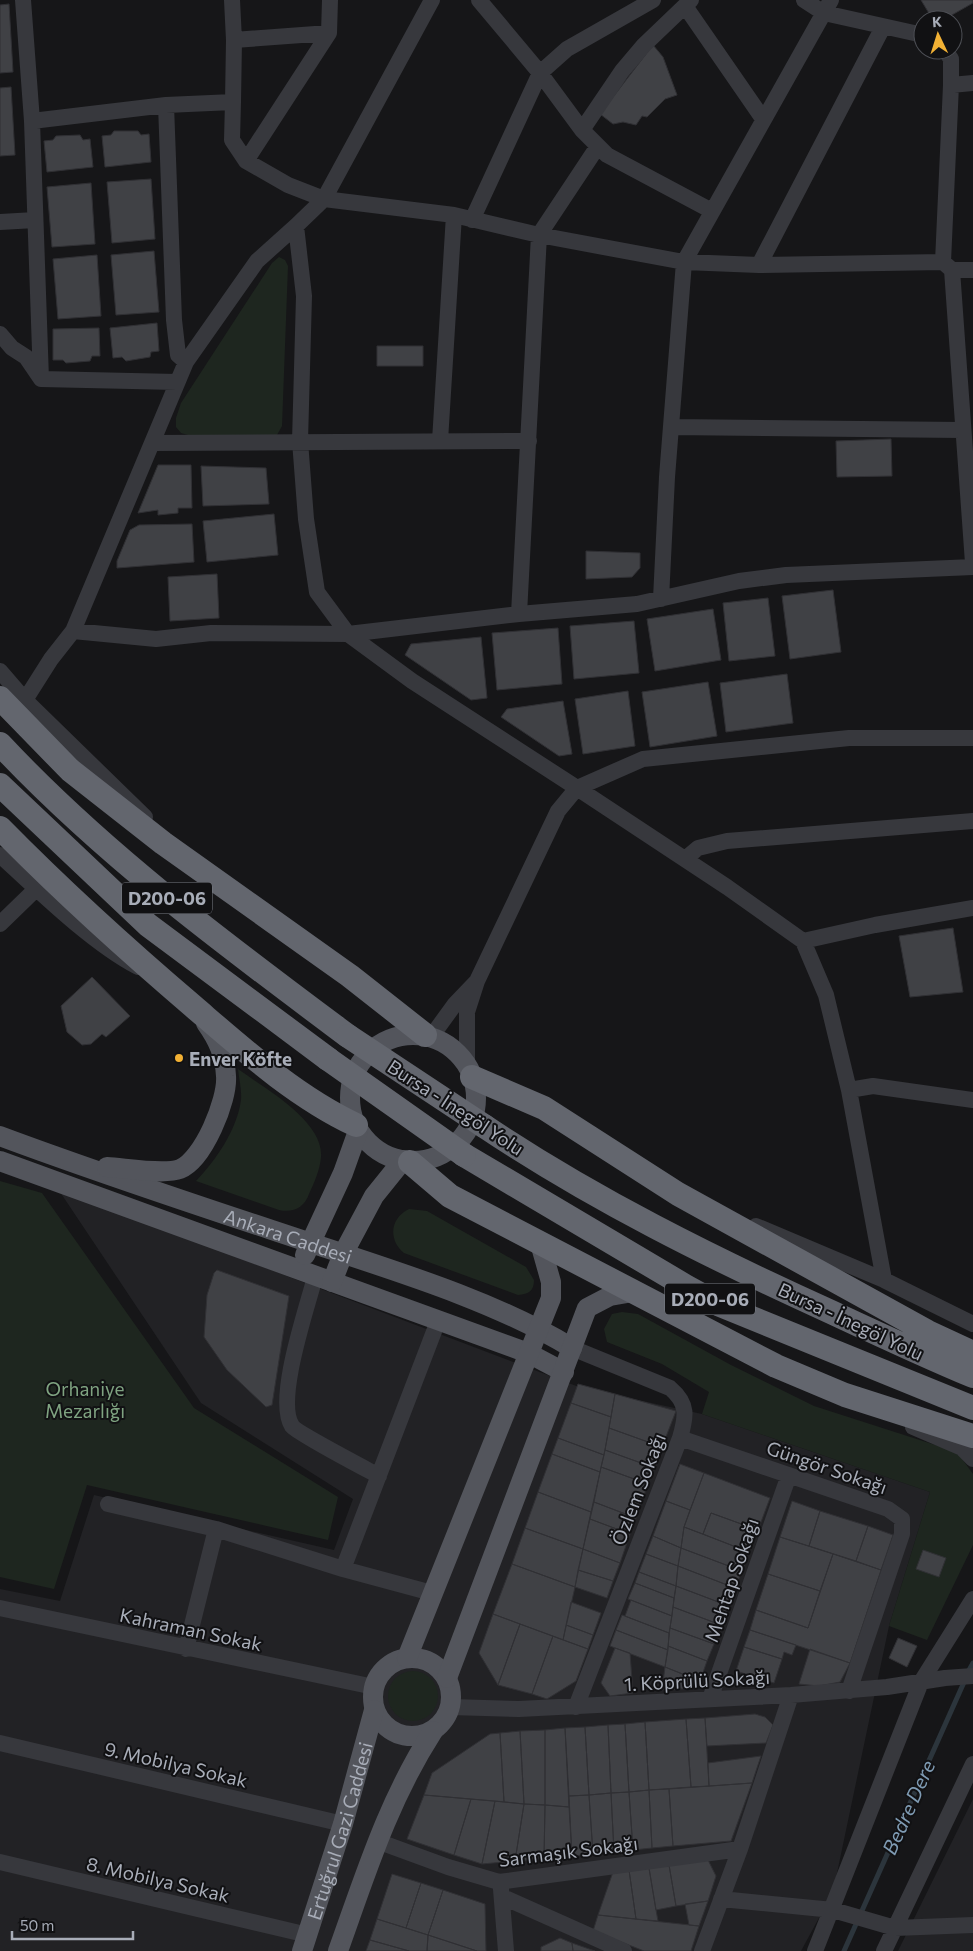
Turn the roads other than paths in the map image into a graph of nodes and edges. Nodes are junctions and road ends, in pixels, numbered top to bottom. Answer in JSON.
{"nodes":[{"id":1,"x":23,"y":0,"type":"edge"},
{"id":2,"x":232,"y":0,"type":"edge"},
{"id":3,"x":330,"y":0,"type":"edge"},
{"id":4,"x":432,"y":0,"type":"edge"},
{"id":5,"x":480,"y":0,"type":"edge"},
{"id":6,"x":653,"y":0,"type":"edge"},
{"id":7,"x":804,"y":0,"type":"edge"},
{"id":8,"x":688,"y":3,"type":"edge"},
{"id":9,"x":828,"y":6,"type":"edge"},
{"id":10,"x":883,"y":27,"type":"junction"},
{"id":11,"x":329,"y":33,"type":"junction"},
{"id":12,"x":913,"y":34,"type":"edge"},
{"id":13,"x":234,"y":40,"type":"junction"},
{"id":14,"x":951,"y":60,"type":"edge"},
{"id":15,"x":540,"y":73,"type":"junction"},
{"id":16,"x":973,"y":83,"type":"edge"},
{"id":17,"x":951,"y":85,"type":"junction"},
{"id":18,"x":232,"y":102,"type":"junction"},
{"id":19,"x":166,"y":105,"type":"junction"},
{"id":20,"x":764,"y":119,"type":"junction"},
{"id":21,"x":32,"y":121,"type":"junction"},
{"id":22,"x":582,"y":130,"type":"junction"},
{"id":23,"x":598,"y":146,"type":"junction"},
{"id":24,"x":246,"y":161,"type":"junction"},
{"id":25,"x":324,"y":199,"type":"junction"},
{"id":26,"x":712,"y":211,"type":"junction"},
{"id":27,"x":454,"y":215,"type":"junction"},
{"id":28,"x":35,"y":220,"type":"junction"},
{"id":29,"x":472,"y":220,"type":"junction"},
{"id":30,"x":0,"y":222,"type":"edge"},
{"id":31,"x":296,"y":226,"type":"junction"},
{"id":32,"x":539,"y":235,"type":"junction"},
{"id":33,"x":684,"y":262,"type":"junction"},
{"id":34,"x":759,"y":265,"type":"junction"},
{"id":35,"x":948,"y":266,"type":"junction"},
{"id":36,"x":973,"y":270,"type":"edge"},
{"id":37,"x":0,"y":334,"type":"edge"},
{"id":38,"x":186,"y":362,"type":"junction"},
{"id":39,"x":41,"y":379,"type":"junction"},
{"id":40,"x":177,"y":382,"type":"junction"},
{"id":41,"x":671,"y":427,"type":"junction"},
{"id":42,"x":962,"y":430,"type":"junction"},
{"id":43,"x":300,"y":441,"type":"junction"},
{"id":44,"x":440,"y":441,"type":"junction"},
{"id":45,"x":529,"y":441,"type":"junction"},
{"id":46,"x":152,"y":443,"type":"junction"},
{"id":47,"x":973,"y":565,"type":"edge"},
{"id":48,"x":661,"y":599,"type":"junction"},
{"id":49,"x":519,"y":614,"type":"junction"},
{"id":50,"x":73,"y":631,"type":"junction"},
{"id":51,"x":348,"y":634,"type":"junction"},
{"id":52,"x":0,"y":671,"type":"edge"},
{"id":53,"x":0,"y":698,"type":"edge"},
{"id":54,"x":25,"y":700,"type":"junction"},
{"id":55,"x":973,"y":738,"type":"edge"},
{"id":56,"x":0,"y":744,"type":"edge"},
{"id":57,"x":0,"y":784,"type":"edge"},
{"id":58,"x":577,"y":788,"type":"junction"},
{"id":59,"x":973,"y":821,"type":"edge"},
{"id":60,"x":0,"y":828,"type":"edge"},
{"id":61,"x":0,"y":855,"type":"edge"},
{"id":62,"x":685,"y":859,"type":"junction"},
{"id":63,"x":193,"y":864,"type":"junction"},
{"id":64,"x":36,"y":889,"type":"junction"},
{"id":65,"x":973,"y":908,"type":"edge"},
{"id":66,"x":0,"y":924,"type":"edge"},
{"id":67,"x":803,"y":941,"type":"junction"},
{"id":68,"x":160,"y":978,"type":"junction"},
{"id":69,"x":477,"y":981,"type":"junction"},
{"id":70,"x":192,"y":1006,"type":"junction"},
{"id":71,"x":428,"y":1036,"type":"junction"},
{"id":72,"x":470,"y":1072,"type":"junction"},
{"id":73,"x":849,"y":1090,"type":"junction"},
{"id":74,"x":973,"y":1100,"type":"edge"},
{"id":75,"x":357,"y":1128,"type":"junction"},
{"id":76,"x":0,"y":1136,"type":"edge"},
{"id":77,"x":0,"y":1161,"type":"edge"},
{"id":78,"x":407,"y":1161,"type":"junction"},
{"id":79,"x":73,"y":1164,"type":"junction"},
{"id":80,"x":678,"y":1194,"type":"junction"},
{"id":81,"x":310,"y":1243,"type":"junction"},
{"id":82,"x":540,"y":1244,"type":"junction"},
{"id":83,"x":343,"y":1254,"type":"junction"},
{"id":84,"x":315,"y":1276,"type":"junction"},
{"id":85,"x":884,"y":1280,"type":"junction"},
{"id":86,"x":633,"y":1292,"type":"junction"},
{"id":87,"x":438,"y":1321,"type":"junction"},
{"id":88,"x":973,"y":1324,"type":"edge"},
{"id":89,"x":539,"y":1328,"type":"junction"},
{"id":90,"x":572,"y":1348,"type":"junction"},
{"id":91,"x":528,"y":1353,"type":"junction"},
{"id":92,"x":973,"y":1353,"type":"edge"},
{"id":93,"x":564,"y":1372,"type":"junction"},
{"id":94,"x":973,"y":1376,"type":"edge"},
{"id":95,"x":858,"y":1399,"type":"junction"},
{"id":96,"x":973,"y":1408,"type":"edge"},
{"id":97,"x":973,"y":1436,"type":"edge"},
{"id":98,"x":680,"y":1438,"type":"junction"},
{"id":99,"x":973,"y":1459,"type":"edge"},
{"id":100,"x":789,"y":1475,"type":"junction"},
{"id":101,"x":379,"y":1476,"type":"junction"},
{"id":102,"x":108,"y":1504,"type":"dead end"},
{"id":103,"x":216,"y":1529,"type":"junction"},
{"id":104,"x":343,"y":1569,"type":"junction"},
{"id":105,"x":432,"y":1593,"type":"junction"},
{"id":106,"x":973,"y":1599,"type":"edge"},
{"id":107,"x":0,"y":1608,"type":"edge"},
{"id":108,"x":186,"y":1649,"type":"junction"},
{"id":109,"x":407,"y":1658,"type":"junction"},
{"id":110,"x":973,"y":1676,"type":"edge"},
{"id":111,"x":446,"y":1678,"type":"junction"},
{"id":112,"x":921,"y":1682,"type":"junction"},
{"id":113,"x":374,"y":1687,"type":"junction"},
{"id":114,"x":850,"y":1691,"type":"junction"},
{"id":115,"x":791,"y":1695,"type":"junction"},
{"id":116,"x":710,"y":1699,"type":"junction"},
{"id":117,"x":450,"y":1707,"type":"junction"},
{"id":118,"x":576,"y":1707,"type":"junction"},
{"id":119,"x":374,"y":1710,"type":"junction"},
{"id":120,"x":433,"y":1731,"type":"junction"},
{"id":121,"x":0,"y":1743,"type":"edge"},
{"id":122,"x":973,"y":1764,"type":"edge"},
{"id":123,"x":343,"y":1824,"type":"junction"},
{"id":124,"x":377,"y":1841,"type":"junction"},
{"id":125,"x":740,"y":1849,"type":"junction"},
{"id":126,"x":0,"y":1862,"type":"edge"},
{"id":127,"x":501,"y":1889,"type":"junction"},
{"id":128,"x":721,"y":1899,"type":"junction"},
{"id":129,"x":838,"y":1911,"type":"junction"},
{"id":130,"x":973,"y":1925,"type":"edge"},
{"id":131,"x":889,"y":1926,"type":"junction"},
{"id":132,"x":305,"y":1943,"type":"edge"},
{"id":133,"x":338,"y":1951,"type":"edge"},
{"id":134,"x":506,"y":1951,"type":"edge"},
{"id":135,"x":624,"y":1951,"type":"edge"},
{"id":136,"x":702,"y":1951,"type":"edge"},
{"id":137,"x":815,"y":1951,"type":"edge"},
{"id":138,"x":884,"y":1951,"type":"edge"}],
"edges":[{"from":1,"to":21,"type":"street"},
{"from":2,"to":13,"type":"street"},
{"from":3,"to":11,"type":"street"},
{"from":4,"to":25,"type":"street"},
{"from":5,"to":15,"type":"street"},
{"from":6,"to":15,"type":"street"},
{"from":7,"to":9,"type":"street"},
{"from":8,"to":20,"type":"street"},
{"from":8,"to":22,"type":"street"},
{"from":9,"to":10,"type":"street"},
{"from":9,"to":20,"type":"street"},
{"from":10,"to":12,"type":"street"},
{"from":10,"to":34,"type":"street"},
{"from":11,"to":13,"type":"street"},
{"from":11,"to":24,"type":"street"},
{"from":13,"to":18,"type":"street"},
{"from":14,"to":17,"type":"street"},
{"from":15,"to":22,"type":"street"},
{"from":15,"to":29,"type":"street"},
{"from":16,"to":17,"type":"street"},
{"from":17,"to":35,"type":"street"},
{"from":18,"to":19,"type":"street"},
{"from":18,"to":24,"type":"street"},
{"from":19,"to":21,"type":"street"},
{"from":19,"to":38,"type":"street"},
{"from":20,"to":26,"type":"street"},
{"from":21,"to":28,"type":"street"},
{"from":22,"to":23,"type":"street"},
{"from":23,"to":26,"type":"street"},
{"from":23,"to":32,"type":"street"},
{"from":24,"to":25,"type":"street"},
{"from":25,"to":27,"type":"street"},
{"from":25,"to":31,"type":"street"},
{"from":26,"to":33,"type":"street"},
{"from":27,"to":29,"type":"street"},
{"from":27,"to":44,"type":"street"},
{"from":28,"to":30,"type":"street"},
{"from":28,"to":39,"type":"street"},
{"from":29,"to":32,"type":"street"},
{"from":31,"to":38,"type":"street"},
{"from":31,"to":43,"type":"street"},
{"from":32,"to":33,"type":"street"},
{"from":32,"to":45,"type":"street"},
{"from":33,"to":34,"type":"street"},
{"from":33,"to":41,"type":"street"},
{"from":34,"to":35,"type":"street"},
{"from":35,"to":36,"type":"street"},
{"from":35,"to":42,"type":"street"},
{"from":37,"to":39,"type":"street"},
{"from":38,"to":40,"type":"street"},
{"from":39,"to":40,"type":"street"},
{"from":40,"to":46,"type":"street"},
{"from":41,"to":42,"type":"street"},
{"from":41,"to":48,"type":"street"},
{"from":42,"to":47,"type":"street"},
{"from":43,"to":44,"type":"street"},
{"from":43,"to":46,"type":"street"},
{"from":43,"to":51,"type":"street"},
{"from":44,"to":45,"type":"street"},
{"from":45,"to":49,"type":"street"},
{"from":46,"to":50,"type":"street"},
{"from":47,"to":48,"type":"street"},
{"from":48,"to":49,"type":"street"},
{"from":49,"to":51,"type":"street"},
{"from":50,"to":51,"type":"street"},
{"from":50,"to":54,"type":"street"},
{"from":51,"to":58,"type":"street"},
{"from":52,"to":54,"type":"street"},
{"from":53,"to":63,"type":"highway"},
{"from":54,"to":63,"type":"street"},
{"from":55,"to":58,"type":"street"},
{"from":56,"to":94,"type":"highway","name":"Bursa - İnegöl Yolu","number":"D200-06","bridge":true},
{"from":57,"to":96,"type":"highway","name":"Bursa - İnegöl Yolu","number":"D200-06","bridge":true},
{"from":58,"to":62,"type":"street"},
{"from":58,"to":69,"type":"street"},
{"from":59,"to":62,"type":"street"},
{"from":60,"to":68,"type":"highway"},
{"from":61,"to":64,"type":"street"},
{"from":62,"to":67,"type":"street"},
{"from":63,"to":71,"type":"highway"},
{"from":64,"to":66,"type":"street"},
{"from":64,"to":68,"type":"street"},
{"from":65,"to":67,"type":"street"},
{"from":67,"to":73,"type":"street"},
{"from":68,"to":70,"type":"highway"},
{"from":69,"to":71,"type":"street"},
{"from":69,"to":72,"type":"street"},
{"from":70,"to":75,"type":"highway"},
{"from":70,"to":79,"type":"main road"},
{"from":71,"to":72,"type":"main road"},
{"from":71,"to":75,"type":"main road"},
{"from":72,"to":78,"type":"main road"},
{"from":72,"to":80,"type":"highway"},
{"from":73,"to":74,"type":"street"},
{"from":73,"to":85,"type":"street"},
{"from":75,"to":78,"type":"main road"},
{"from":75,"to":81,"type":"main road"},
{"from":76,"to":79,"type":"main road","name":"Ankara Caddesi"},
{"from":77,"to":84,"type":"main road","name":"Ankara Caddesi"},
{"from":78,"to":82,"type":"highway"},
{"from":78,"to":83,"type":"main road"},
{"from":79,"to":81,"type":"main road","name":"Ankara Caddesi"},
{"from":80,"to":85,"type":"street"},
{"from":80,"to":92,"type":"highway"},
{"from":81,"to":83,"type":"main road","name":"Ankara Caddesi"},
{"from":81,"to":84,"type":"main road"},
{"from":82,"to":86,"type":"highway"},
{"from":82,"to":89,"type":"main road"},
{"from":83,"to":84,"type":"main road"},
{"from":83,"to":89,"type":"main road","name":"Ankara Caddesi"},
{"from":84,"to":87,"type":"main road","name":"Ankara Caddesi"},
{"from":84,"to":101,"type":"street"},
{"from":85,"to":88,"type":"street"},
{"from":86,"to":90,"type":"main road"},
{"from":86,"to":95,"type":"highway"},
{"from":87,"to":91,"type":"main road","name":"Ankara Caddesi"},
{"from":87,"to":101,"type":"street"},
{"from":89,"to":90,"type":"main road","name":"Ankara Caddesi"},
{"from":89,"to":91,"type":"main road"},
{"from":90,"to":93,"type":"main road"},
{"from":90,"to":98,"type":"street","name":"Özlem Sokağı"},
{"from":91,"to":93,"type":"main road","name":"Ankara Caddesi"},
{"from":91,"to":105,"type":"main road"},
{"from":93,"to":111,"type":"main road"},
{"from":95,"to":97,"type":"highway"},
{"from":95,"to":99,"type":"street"},
{"from":98,"to":100,"type":"street","name":"Güngör Sokağı"},
{"from":98,"to":118,"type":"street","name":"Özlem Sokağı"},
{"from":100,"to":114,"type":"street","name":"Güngör Sokağı"},
{"from":100,"to":116,"type":"street","name":"Mehtap Sokağı"},
{"from":101,"to":104,"type":"street"},
{"from":102,"to":103,"type":"street"},
{"from":103,"to":104,"type":"street"},
{"from":103,"to":108,"type":"street"},
{"from":104,"to":105,"type":"street"},
{"from":105,"to":109,"type":"main road"},
{"from":106,"to":112,"type":"street"},
{"from":107,"to":108,"type":"street","name":"Kahraman Sokak"},
{"from":108,"to":113,"type":"street","name":"Kahraman Sokak"},
{"from":109,"to":111,"type":"main road"},
{"from":109,"to":113,"type":"main road"},
{"from":110,"to":112,"type":"street","name":"1. Köprülü Sokağı"},
{"from":111,"to":117,"type":"main road"},
{"from":112,"to":114,"type":"street","name":"1. Köprülü Sokağı"},
{"from":112,"to":129,"type":"street"},
{"from":113,"to":119,"type":"main road"},
{"from":114,"to":115,"type":"street","name":"1. Köprülü Sokağı"},
{"from":115,"to":116,"type":"street","name":"1. Köprülü Sokağı"},
{"from":115,"to":125,"type":"street"},
{"from":116,"to":118,"type":"street","name":"1. Köprülü Sokağı"},
{"from":117,"to":118,"type":"street","name":"1. Köprülü Sokağı"},
{"from":117,"to":120,"type":"main road"},
{"from":119,"to":120,"type":"main road"},
{"from":119,"to":123,"type":"main road","name":"Ertuğrul Gazi Caddesi"},
{"from":120,"to":124,"type":"main road","name":"Ertuğrul Gazi Caddesi"},
{"from":121,"to":123,"type":"street","name":"9. Mobilya Sokak"},
{"from":122,"to":131,"type":"street"},
{"from":123,"to":132,"type":"main road","name":"Ertuğrul Gazi Caddesi"},
{"from":124,"to":127,"type":"street","name":"Sarmaşık Sokağı"},
{"from":124,"to":133,"type":"main road","name":"Ertuğrul Gazi Caddesi"},
{"from":125,"to":127,"type":"street","name":"Sarmaşık Sokağı"},
{"from":125,"to":128,"type":"street"},
{"from":126,"to":132,"type":"street","name":"8. Mobilya Sokak"},
{"from":127,"to":134,"type":"street"},
{"from":127,"to":135,"type":"street"},
{"from":128,"to":129,"type":"street"},
{"from":128,"to":136,"type":"street"},
{"from":129,"to":131,"type":"street"},
{"from":129,"to":137,"type":"street"},
{"from":130,"to":131,"type":"street"},
{"from":131,"to":138,"type":"street"}]}
